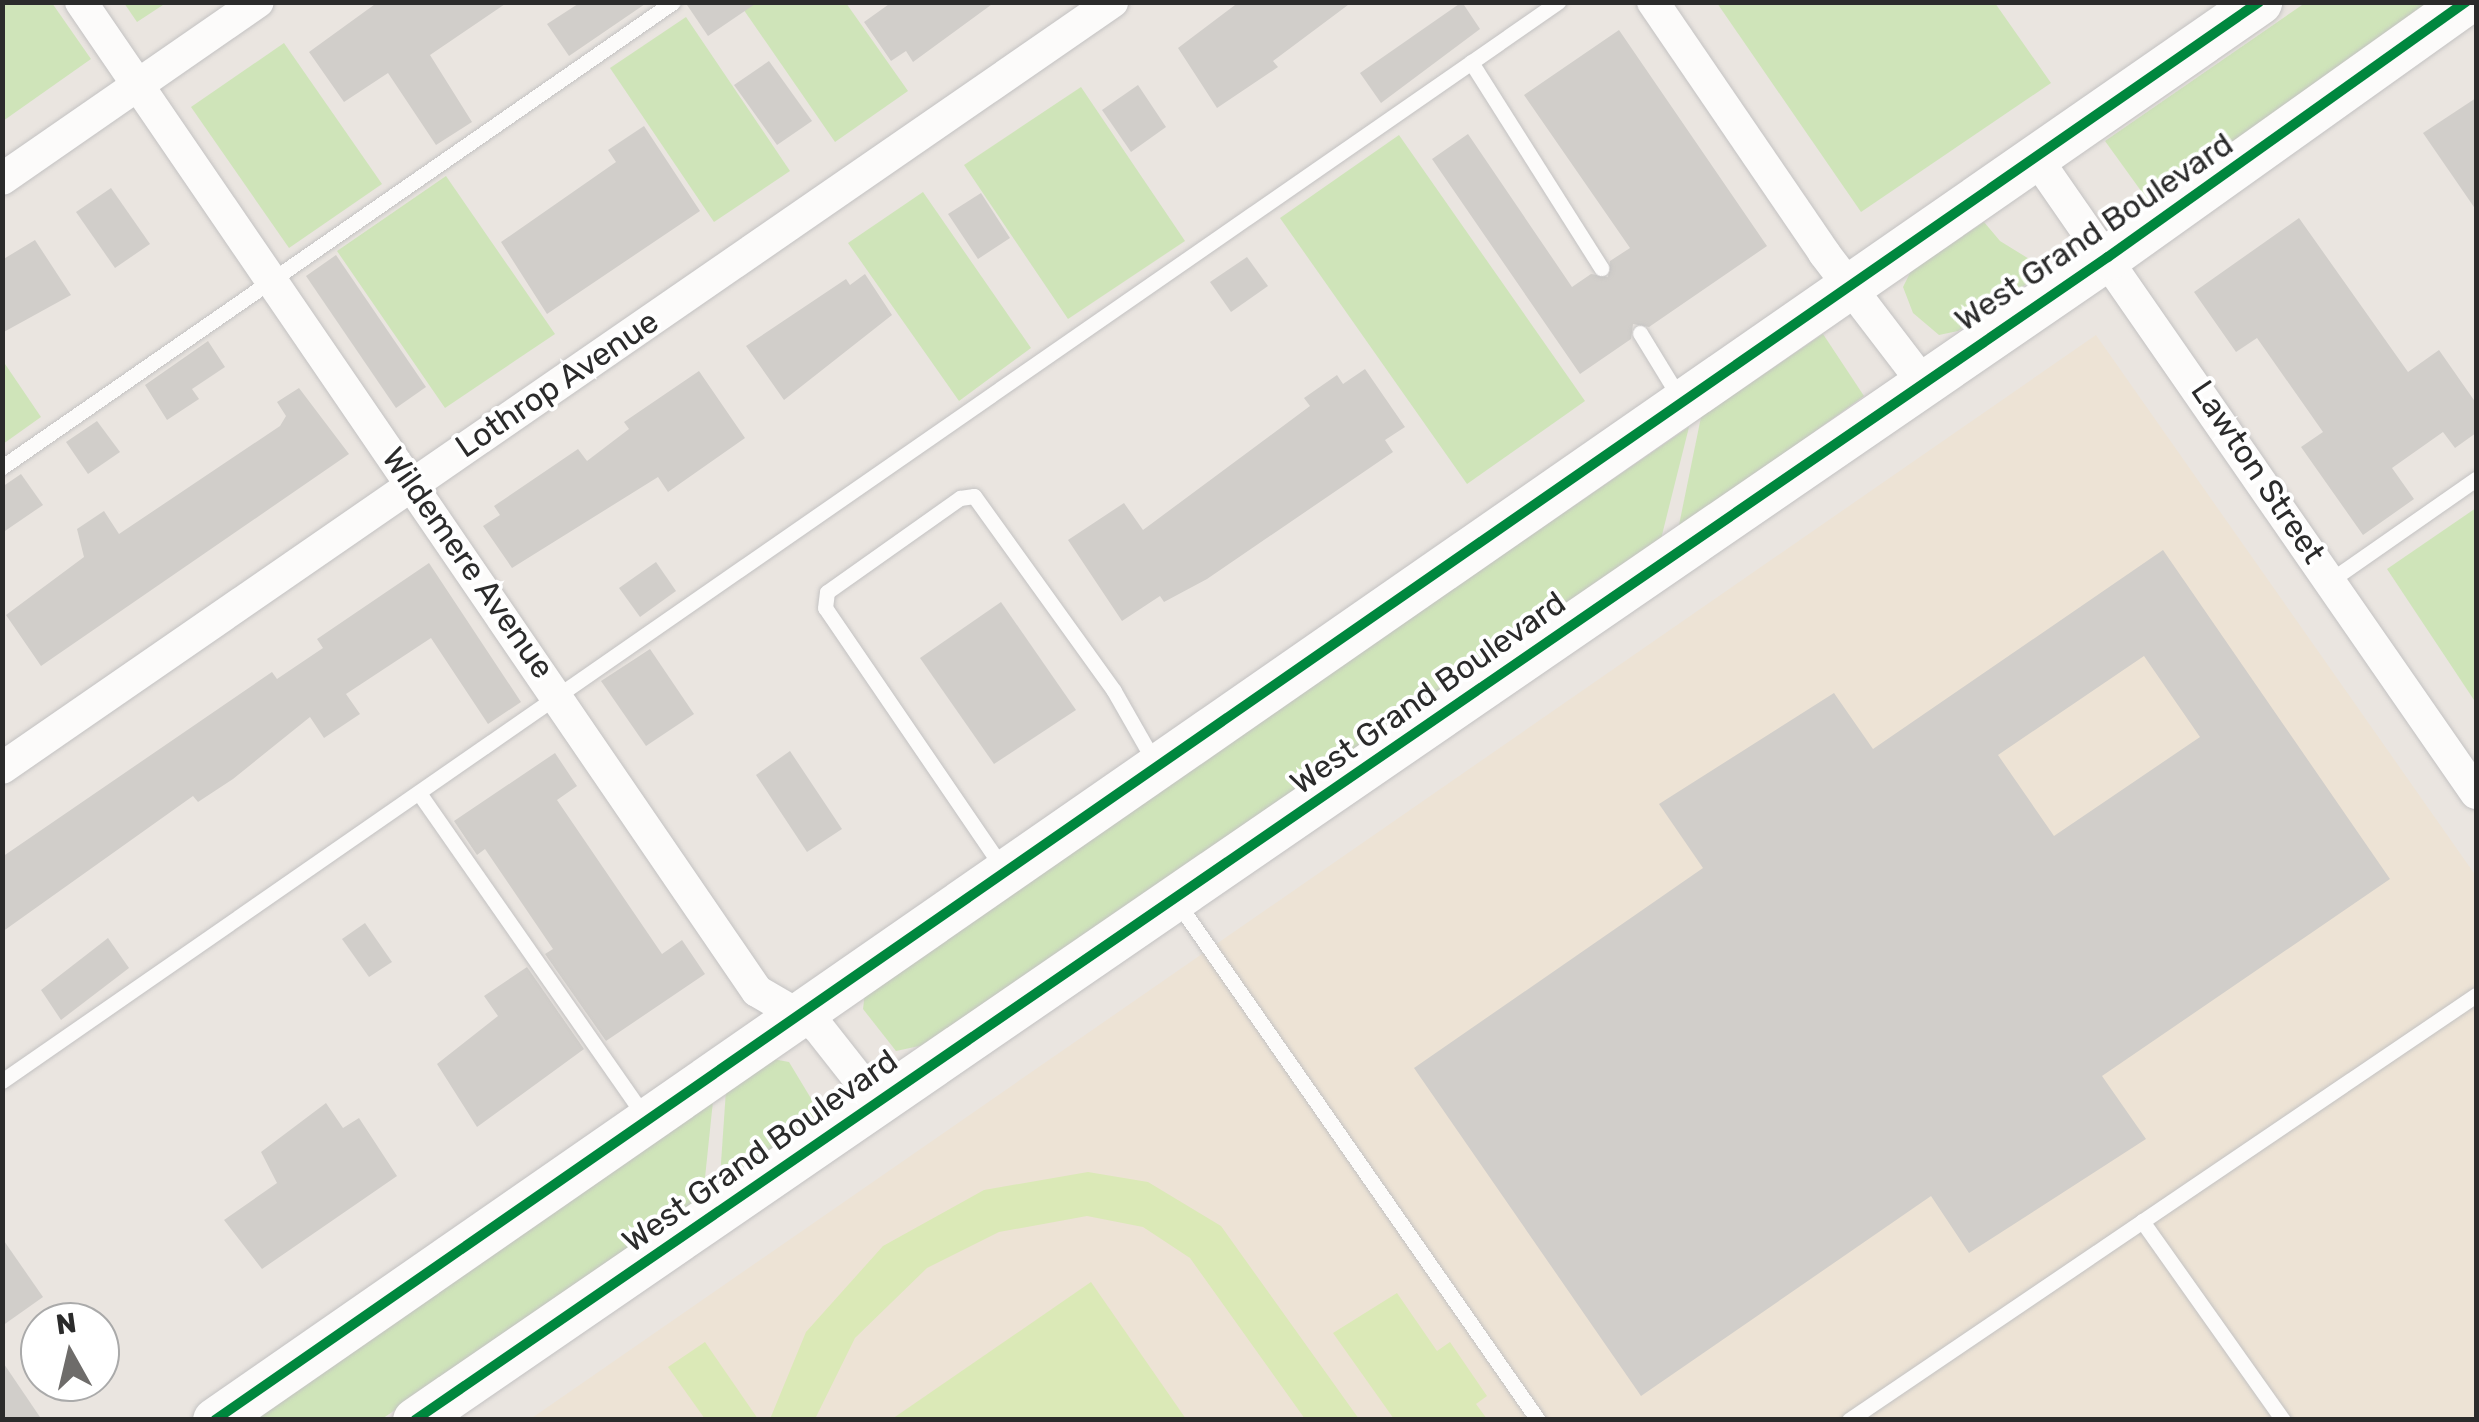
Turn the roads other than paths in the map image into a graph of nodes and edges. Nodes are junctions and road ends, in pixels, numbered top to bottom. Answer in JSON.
{"nodes":[{"id":1,"x":81,"y":2,"type":"edge"},
{"id":2,"x":258,"y":2,"type":"edge"},
{"id":3,"x":673,"y":2,"type":"edge"},
{"id":4,"x":1112,"y":2,"type":"edge"},
{"id":5,"x":1558,"y":2,"type":"edge"},
{"id":6,"x":1653,"y":2,"type":"edge"},
{"id":7,"x":2259,"y":2,"type":"edge"},
{"id":8,"x":2466,"y":2,"type":"edge"},
{"id":9,"x":1471,"y":62,"type":"junction"},
{"id":10,"x":138,"y":86,"type":"junction"},
{"id":11,"x":2034,"y":155,"type":"junction"},
{"id":12,"x":2,"y":180,"type":"edge"},
{"id":13,"x":2108,"y":257,"type":"junction"},
{"id":14,"x":1601,"y":268,"type":"dead end"},
{"id":15,"x":274,"y":280,"type":"junction"},
{"id":16,"x":1854,"y":286,"type":"junction"},
{"id":17,"x":1640,"y":333,"type":"dead end"},
{"id":18,"x":1920,"y":380,"type":"junction"},
{"id":19,"x":1684,"y":404,"type":"junction"},
{"id":20,"x":2,"y":467,"type":"edge"},
{"id":21,"x":2476,"y":479,"type":"edge"},
{"id":22,"x":412,"y":483,"type":"junction"},
{"id":23,"x":2331,"y":580,"type":"junction"},
{"id":24,"x":559,"y":697,"type":"junction"},
{"id":25,"x":2,"y":768,"type":"edge"},
{"id":26,"x":1158,"y":769,"type":"junction"},
{"id":27,"x":2476,"y":793,"type":"edge"},
{"id":28,"x":419,"y":794,"type":"junction"},
{"id":29,"x":1007,"y":874,"type":"junction"},
{"id":30,"x":1176,"y":900,"type":"junction"},
{"id":31,"x":2476,"y":994,"type":"edge"},
{"id":32,"x":802,"y":1016,"type":"junction"},
{"id":33,"x":2,"y":1081,"type":"edge"},
{"id":34,"x":876,"y":1100,"type":"junction"},
{"id":35,"x":648,"y":1122,"type":"junction"},
{"id":36,"x":2142,"y":1221,"type":"junction"},
{"id":37,"x":215,"y":1420,"type":"edge"},
{"id":38,"x":415,"y":1420,"type":"edge"},
{"id":39,"x":1538,"y":1420,"type":"edge"},
{"id":40,"x":1849,"y":1420,"type":"edge"},
{"id":41,"x":2283,"y":1420,"type":"edge"}],
"edges":[{"from":1,"to":10,"type":"street","name":"Wildemere Avenue"},
{"from":2,"to":10,"type":"street"},
{"from":3,"to":15,"type":"lane"},
{"from":4,"to":22,"type":"street","name":"Lothrop Avenue"},
{"from":5,"to":9,"type":"lane"},
{"from":6,"to":16,"type":"street"},
{"from":7,"to":11,"type":"main road"},
{"from":8,"to":13,"type":"main road","name":"West Grand Boulevard"},
{"from":9,"to":14,"type":"lane"},
{"from":9,"to":24,"type":"lane"},
{"from":10,"to":12,"type":"street"},
{"from":10,"to":15,"type":"street","name":"Wildemere Avenue"},
{"from":11,"to":13,"type":"street","name":"Lawton Street"},
{"from":11,"to":16,"type":"main road"},
{"from":13,"to":18,"type":"main road","name":"West Grand Boulevard"},
{"from":13,"to":23,"type":"street","name":"Lawton Street"},
{"from":15,"to":20,"type":"lane"},
{"from":15,"to":22,"type":"street","name":"Wildemere Avenue"},
{"from":16,"to":18,"type":"street"},
{"from":16,"to":19,"type":"main road"},
{"from":17,"to":19,"type":"lane"},
{"from":18,"to":30,"type":"main road","name":"West Grand Boulevard"},
{"from":19,"to":26,"type":"main road"},
{"from":21,"to":23,"type":"lane"},
{"from":22,"to":24,"type":"street","name":"Wildemere Avenue"},
{"from":22,"to":25,"type":"street","name":"Lothrop Avenue"},
{"from":23,"to":27,"type":"street","name":"Lawton Street"},
{"from":24,"to":28,"type":"lane"},
{"from":24,"to":32,"type":"street","name":"Wildemere Avenue"},
{"from":26,"to":29,"type":"main road"},
{"from":26,"to":29,"type":"lane"},
{"from":28,"to":33,"type":"lane"},
{"from":28,"to":35,"type":"lane"},
{"from":29,"to":32,"type":"main road"},
{"from":30,"to":34,"type":"main road","name":"West Grand Boulevard"},
{"from":30,"to":39,"type":"lane"},
{"from":31,"to":36,"type":"lane"},
{"from":32,"to":34,"type":"street","name":"Wildemere Avenue"},
{"from":32,"to":35,"type":"main road"},
{"from":34,"to":38,"type":"main road","name":"West Grand Boulevard"},
{"from":35,"to":37,"type":"main road"},
{"from":36,"to":40,"type":"lane"},
{"from":36,"to":41,"type":"lane"}]}
